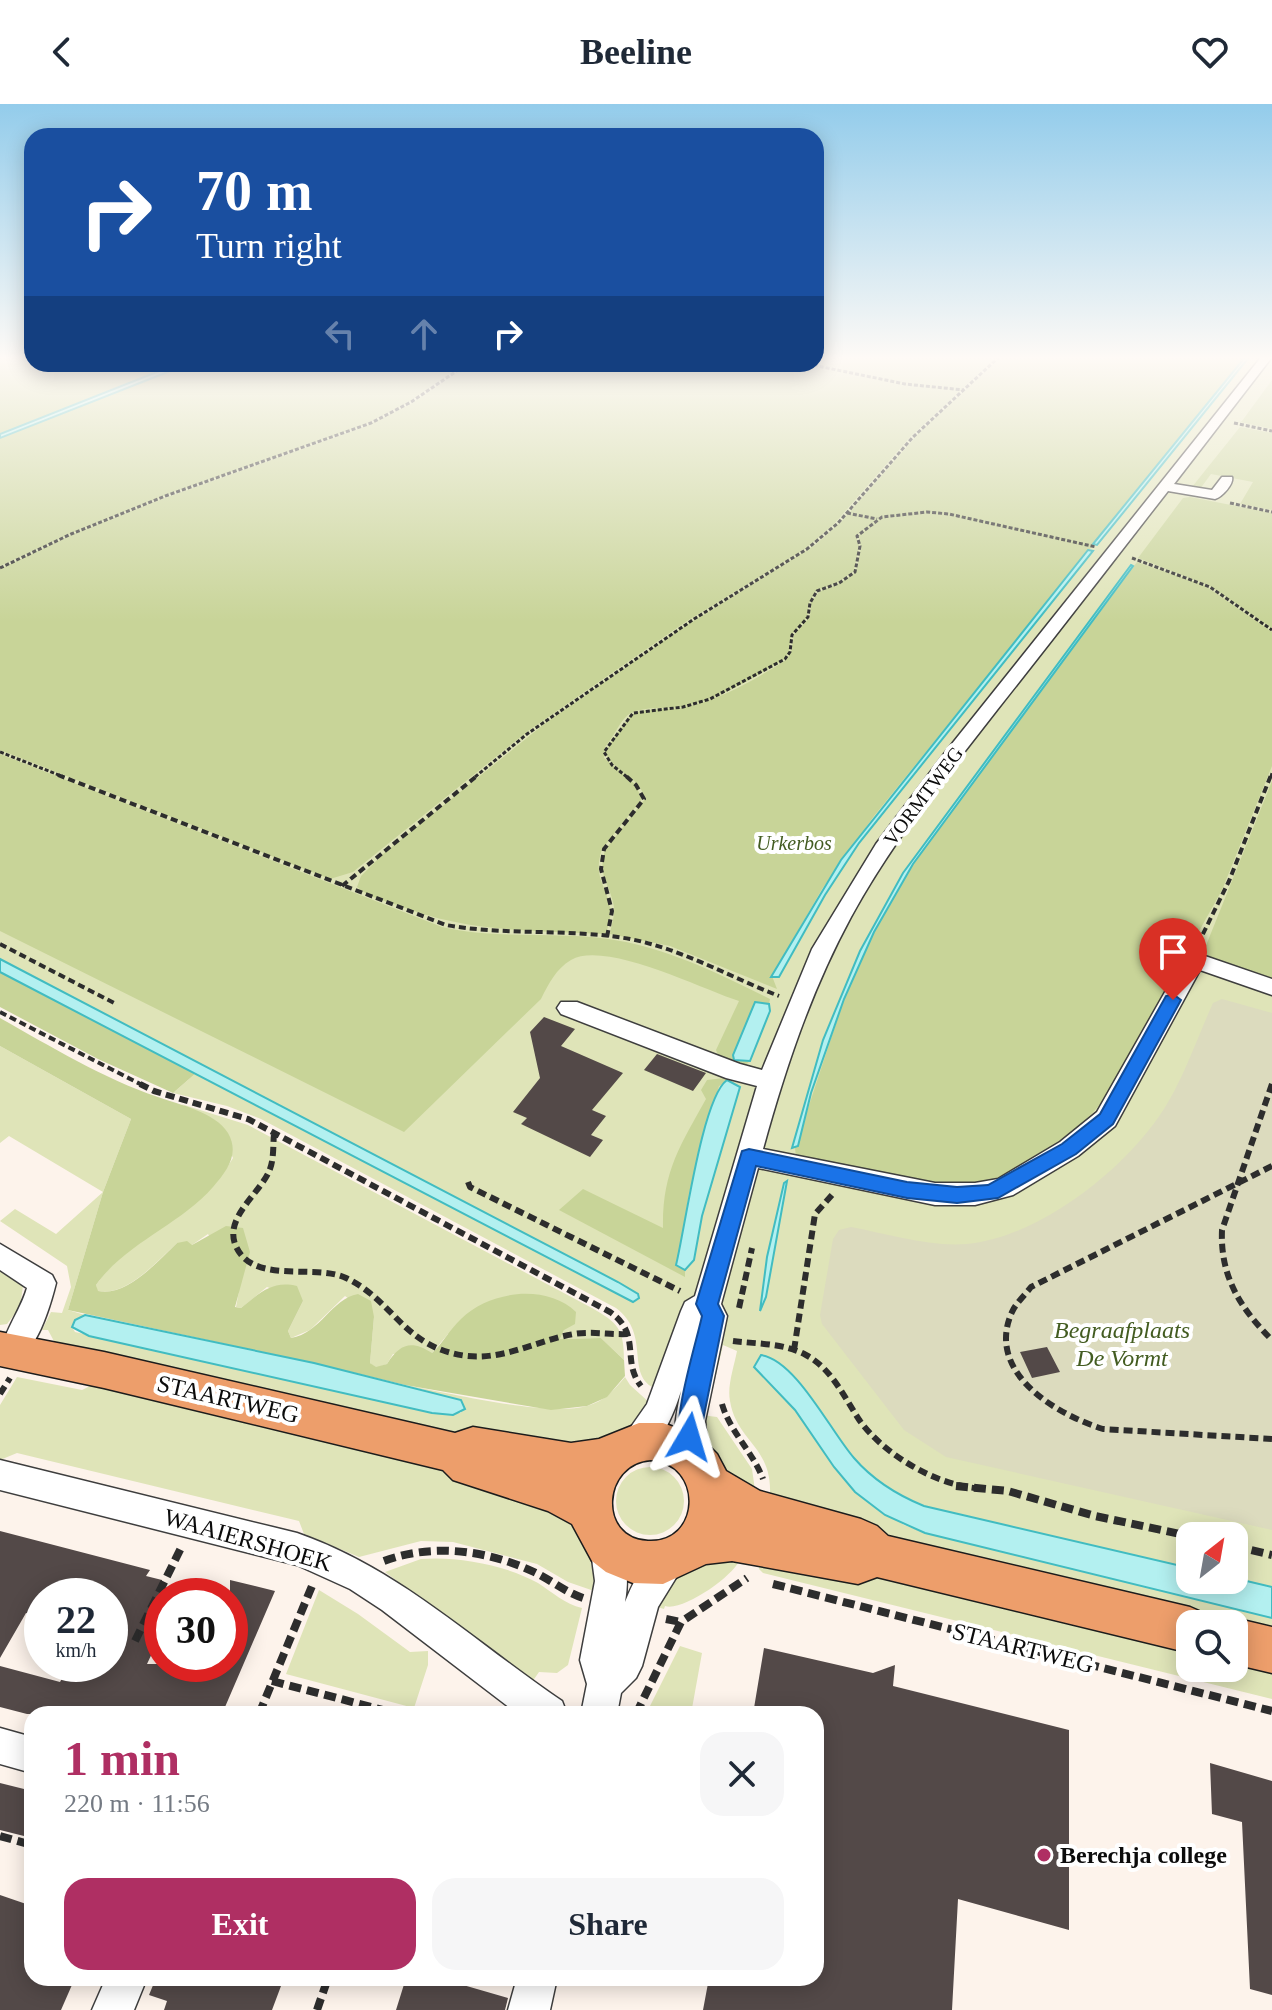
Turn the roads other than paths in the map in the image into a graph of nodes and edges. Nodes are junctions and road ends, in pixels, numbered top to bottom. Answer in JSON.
{"nodes":[{"id":1,"x":1197,"y":445,"type":"edge"},
{"id":2,"x":1227,"y":480,"type":"dead end"},
{"id":3,"x":1165,"y":486,"type":"junction"},
{"id":4,"x":1272,"y":987,"type":"edge"},
{"id":5,"x":569,"y":1008,"type":"dead end"},
{"id":6,"x":769,"y":1080,"type":"junction"},
{"id":7,"x":749,"y":1156,"type":"junction"},
{"id":8,"x":0,"y":1255,"type":"edge"},
{"id":9,"x":707,"y":1304,"type":"junction"},
{"id":10,"x":6,"y":1350,"type":"edge"},
{"id":11,"x":621,"y":1451,"type":"junction"},
{"id":12,"x":455,"y":1453,"type":"junction"},
{"id":13,"x":701,"y":1471,"type":"junction"},
{"id":14,"x":0,"y":1475,"type":"edge"},
{"id":15,"x":597,"y":1527,"type":"junction"},
{"id":16,"x":683,"y":1552,"type":"junction"},
{"id":17,"x":877,"y":1555,"type":"junction"},
{"id":18,"x":1176,"y":1627,"type":"edge"},
{"id":19,"x":1248,"y":1644,"type":"edge"},
{"id":20,"x":1272,"y":1650,"type":"edge"},
{"id":21,"x":609,"y":1688,"type":"edge"},
{"id":22,"x":536,"y":1706,"type":"edge"},
{"id":23,"x":0,"y":1746,"type":"edge"},
{"id":24,"x":24,"y":1753,"type":"edge"},
{"id":25,"x":124,"y":1986,"type":"edge"},
{"id":26,"x":535,"y":1986,"type":"edge"},
{"id":27,"x":113,"y":2010,"type":"edge"},
{"id":28,"x":529,"y":2010,"type":"edge"}],
"edges":[{"from":1,"to":3,"type":"street","name":"VORMTWEG"},
{"from":2,"to":3,"type":"street"},
{"from":3,"to":6,"type":"street","name":"VORMTWEG"},
{"from":4,"to":7,"type":"street"},
{"from":5,"to":6,"type":"street"},
{"from":6,"to":7,"type":"street","name":"VORMTWEG"},
{"from":7,"to":9,"type":"street","name":"VORMTWEG"},
{"from":8,"to":10,"type":"street"},
{"from":9,"to":11,"type":"street","name":"VORMTWEG"},
{"from":9,"to":13,"type":"street","name":"VORMTWEG"},
{"from":10,"to":12,"type":"main road","name":"STAARTWEG"},
{"from":11,"to":12,"type":"main road","name":"STAARTWEG"},
{"from":11,"to":13,"type":"main road"},
{"from":11,"to":15,"type":"main road"},
{"from":12,"to":15,"type":"main road","name":"STAARTWEG"},
{"from":13,"to":16,"type":"main road"},
{"from":13,"to":17,"type":"main road"},
{"from":14,"to":22,"type":"street","name":"WAAIERSHOEK"},
{"from":15,"to":16,"type":"main road"},
{"from":15,"to":21,"type":"street"},
{"from":16,"to":17,"type":"main road"},
{"from":16,"to":21,"type":"street"},
{"from":17,"to":18,"type":"main road"},
{"from":19,"to":20,"type":"main road"},
{"from":23,"to":24,"type":"street"},
{"from":25,"to":27,"type":"street"},
{"from":26,"to":28,"type":"street"}]}
